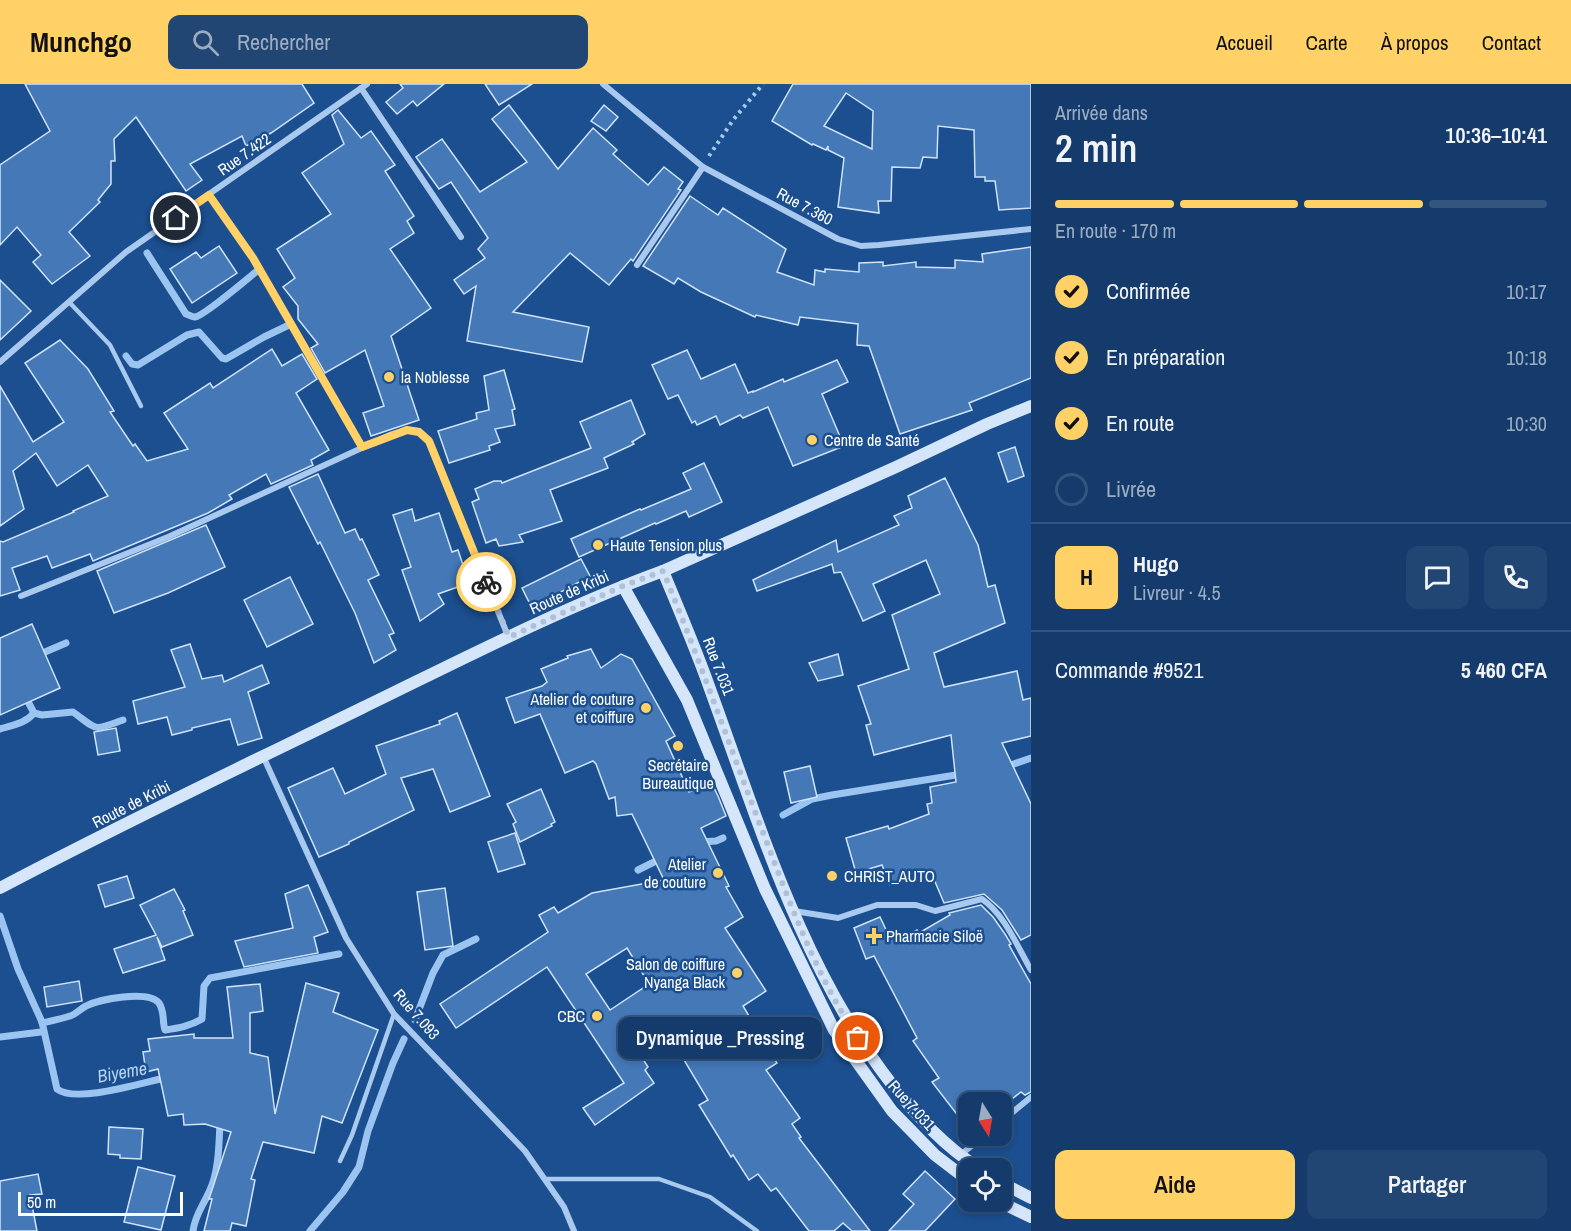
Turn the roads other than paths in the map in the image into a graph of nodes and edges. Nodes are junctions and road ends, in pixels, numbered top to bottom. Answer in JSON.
{"nodes":[{"id":1,"x":603,"y":84,"type":"edge"},
{"id":2,"x":364,"y":86,"type":"edge"},
{"id":3,"x":703,"y":167,"type":"junction"},
{"id":4,"x":209,"y":195,"type":"junction"},
{"id":5,"x":1031,"y":229,"type":"edge"},
{"id":6,"x":461,"y":237,"type":"dead end"},
{"id":7,"x":637,"y":265,"type":"dead end"},
{"id":8,"x":70,"y":303,"type":"junction"},
{"id":9,"x":0,"y":362,"type":"edge"},
{"id":10,"x":141,"y":406,"type":"dead end"},
{"id":11,"x":1031,"y":406,"type":"edge"},
{"id":12,"x":362,"y":447,"type":"junction"},
{"id":13,"x":663,"y":571,"type":"junction"},
{"id":14,"x":623,"y":586,"type":"junction"},
{"id":15,"x":21,"y":596,"type":"dead end"},
{"id":16,"x":509,"y":637,"type":"junction"},
{"id":17,"x":263,"y":756,"type":"junction"},
{"id":18,"x":3,"y":887,"type":"edge"},
{"id":19,"x":793,"y":911,"type":"junction"},
{"id":20,"x":1031,"y":970,"type":"edge"},
{"id":21,"x":394,"y":1014,"type":"junction"},
{"id":22,"x":1031,"y":1097,"type":"edge"},
{"id":23,"x":1012,"y":1113,"type":"edge"},
{"id":24,"x":972,"y":1146,"type":"edge"},
{"id":25,"x":959,"y":1156,"type":"junction"},
{"id":26,"x":962,"y":1158,"type":"edge"},
{"id":27,"x":340,"y":1161,"type":"dead end"},
{"id":28,"x":958,"y":1173,"type":"edge"},
{"id":29,"x":545,"y":1179,"type":"junction"},
{"id":30,"x":1012,"y":1188,"type":"edge"},
{"id":31,"x":1031,"y":1198,"type":"edge"},
{"id":32,"x":1012,"y":1208,"type":"edge"},
{"id":33,"x":1031,"y":1217,"type":"edge"},
{"id":34,"x":574,"y":1231,"type":"edge"},
{"id":35,"x":757,"y":1231,"type":"edge"}],
"edges":[{"from":1,"to":3,"type":"street","name":"Rue 7.360"},
{"from":2,"to":4,"type":"street","name":"Rue 7.422"},
{"from":2,"to":6,"type":"street"},
{"from":3,"to":5,"type":"street","name":"Rue 7.360"},
{"from":3,"to":7,"type":"street"},
{"from":4,"to":8,"type":"street","name":"Rue 7.422"},
{"from":4,"to":12,"type":"street"},
{"from":8,"to":9,"type":"street","name":"Rue 7.422"},
{"from":8,"to":10,"type":"lane"},
{"from":11,"to":13,"type":"main road","name":"Route de Kribi"},
{"from":12,"to":15,"type":"street"},
{"from":12,"to":16,"type":"street"},
{"from":13,"to":14,"type":"main road","name":"Route de Kribi"},
{"from":13,"to":19,"type":"main road","name":"Rue 7.031"},
{"from":14,"to":16,"type":"main road","name":"Route de Kribi"},
{"from":14,"to":28,"type":"main road","name":"Rue 7.031"},
{"from":16,"to":17,"type":"main road","name":"Route de Kribi"},
{"from":17,"to":18,"type":"main road","name":"Route de Kribi"},
{"from":17,"to":21,"type":"street","name":"Rue 7.093"},
{"from":19,"to":20,"type":"street"},
{"from":19,"to":25,"type":"main road","name":"Rue 7.031"},
{"from":21,"to":27,"type":"lane"},
{"from":21,"to":29,"type":"street","name":"Rue 7.093"},
{"from":22,"to":23,"type":"street"},
{"from":24,"to":25,"type":"street"},
{"from":25,"to":26,"type":"main road","name":"Rue 7.031"},
{"from":29,"to":34,"type":"street","name":"Rue 7.093"},
{"from":29,"to":35,"type":"lane"},
{"from":30,"to":31,"type":"main road"},
{"from":32,"to":33,"type":"main road"}]}
